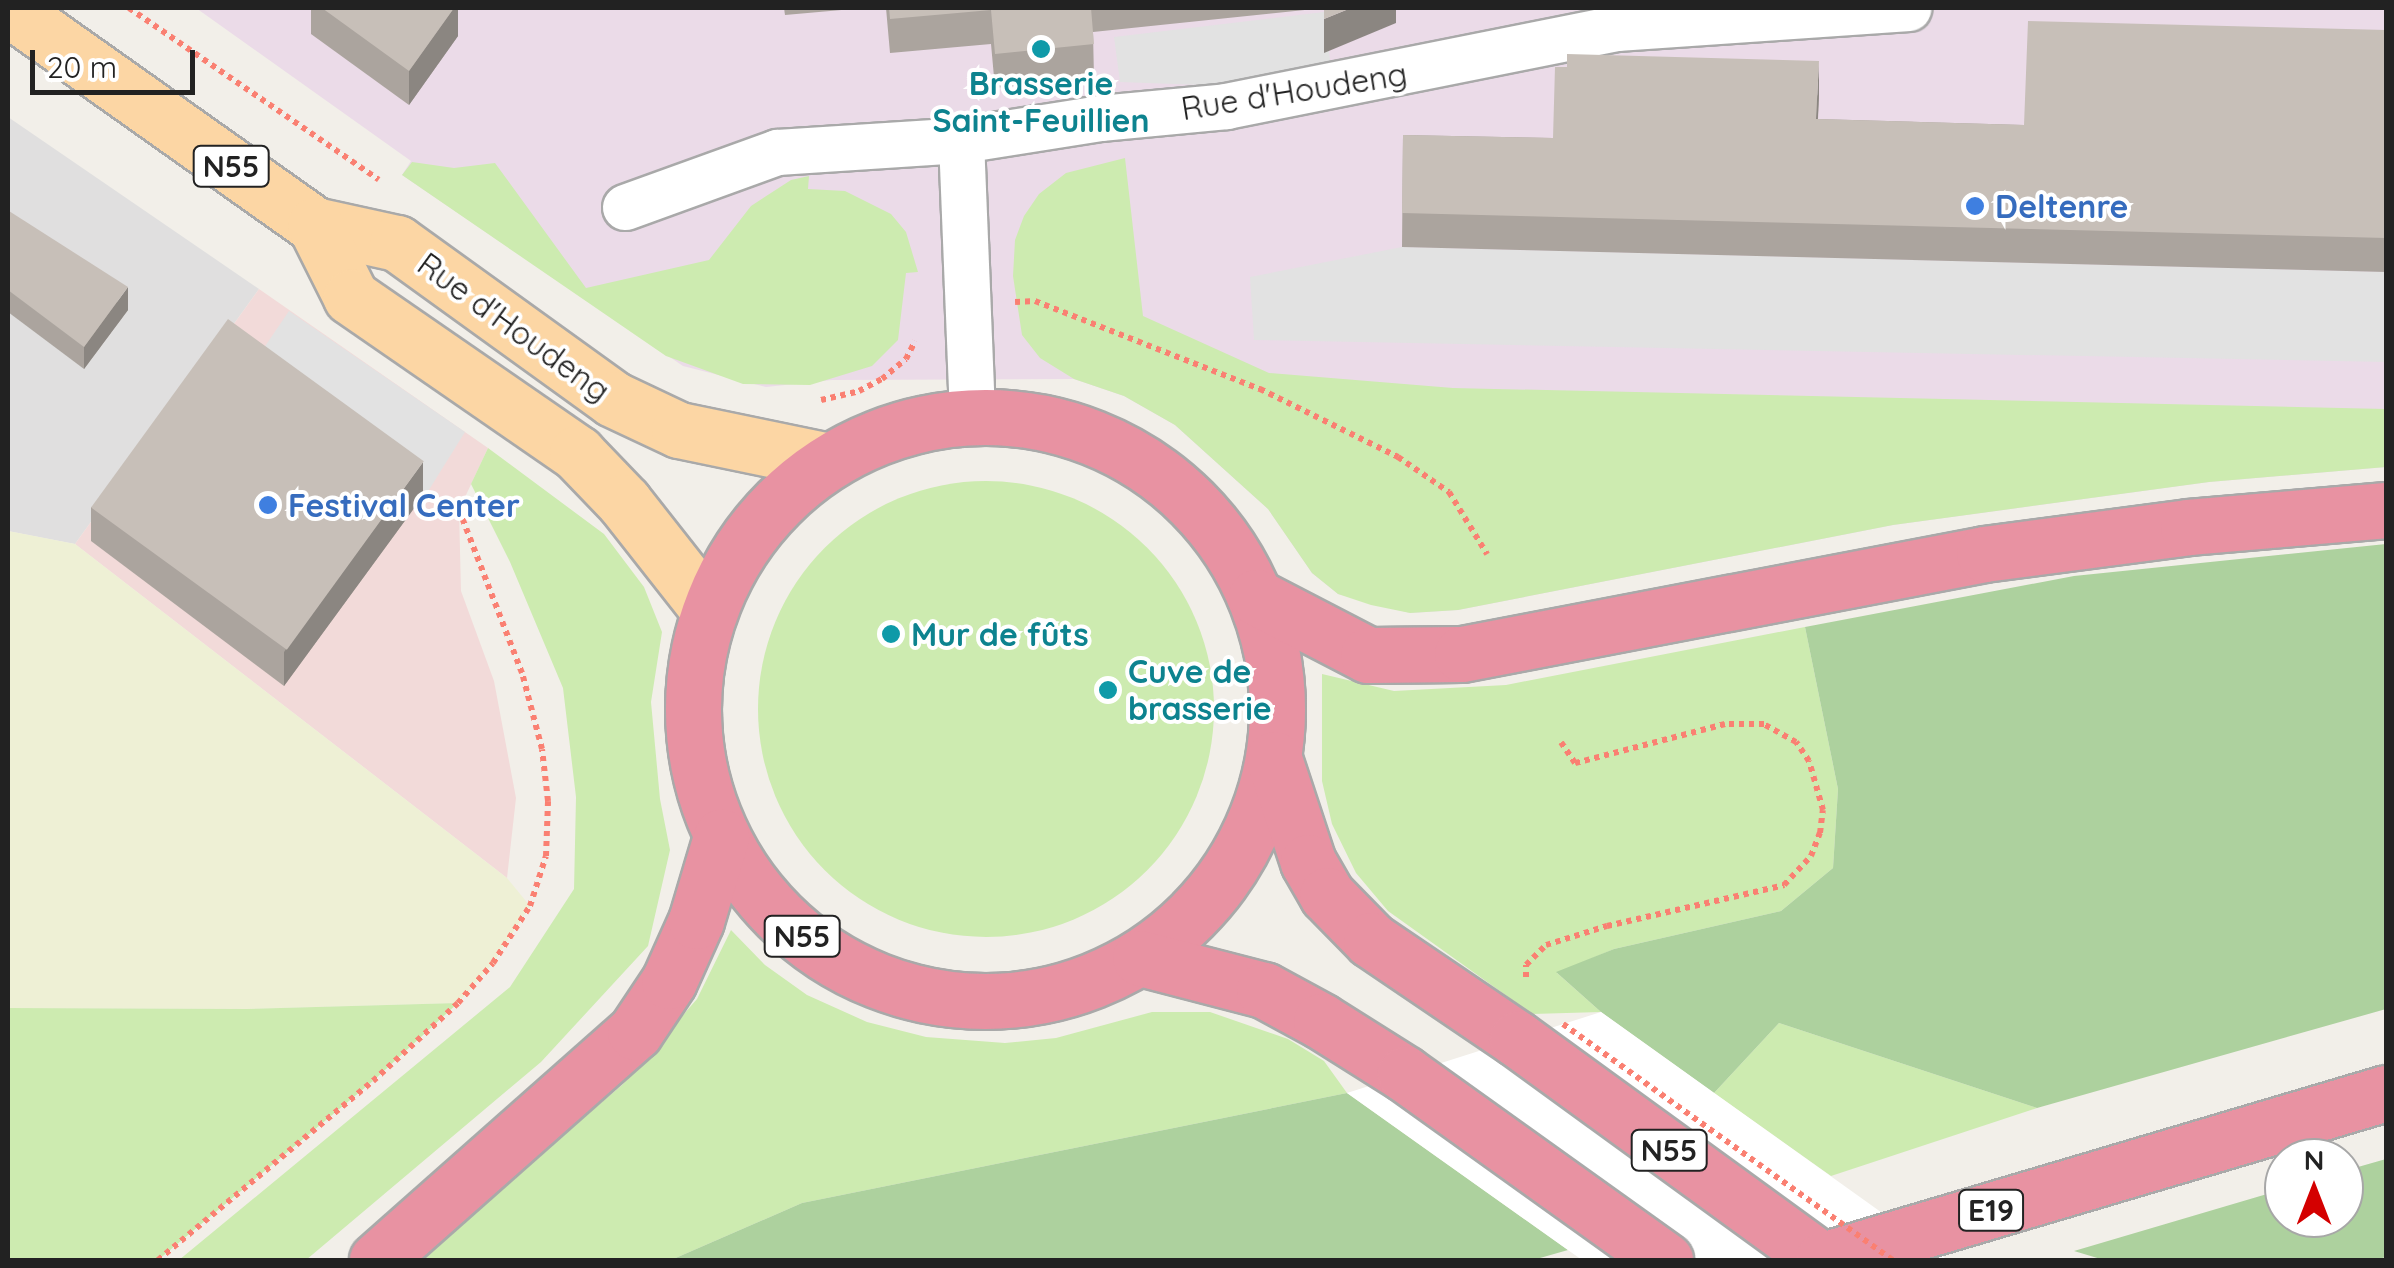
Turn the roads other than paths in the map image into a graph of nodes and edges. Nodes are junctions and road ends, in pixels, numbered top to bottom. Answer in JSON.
{"nodes":[{"id":1,"x":8,"y":8,"type":"edge"},
{"id":2,"x":1908,"y":8,"type":"edge"},
{"id":3,"x":961,"y":140,"type":"junction"},
{"id":4,"x":625,"y":207,"type":"dead end"},
{"id":5,"x":314,"y":225,"type":"junction"},
{"id":6,"x":972,"y":417,"type":"junction"},
{"id":7,"x":829,"y":461,"type":"junction"},
{"id":8,"x":2386,"y":510,"type":"edge"},
{"id":9,"x":1256,"y":597,"type":"junction"},
{"id":10,"x":709,"y":610,"type":"junction"},
{"id":11,"x":1274,"y":759,"type":"junction"},
{"id":12,"x":722,"y":837,"type":"junction"},
{"id":13,"x":1140,"y":958,"type":"junction"},
{"id":14,"x":2386,"y":1093,"type":"edge"},
{"id":15,"x":377,"y":1260,"type":"edge"},
{"id":16,"x":1665,"y":1260,"type":"edge"},
{"id":17,"x":1822,"y":1260,"type":"edge"}],
"edges":[{"from":1,"to":5,"type":"main road","name":"Rue d'Houdeng","number":"N55"},
{"from":2,"to":3,"type":"street","name":"Rue d'Houdeng"},
{"from":3,"to":4,"type":"street","name":"Rue d'Houdeng"},
{"from":3,"to":6,"type":"street"},
{"from":5,"to":7,"type":"main road","name":"Rue d'Houdeng","number":"N55"},
{"from":5,"to":10,"type":"main road","name":"Rue d'Houdeng","number":"N55"},
{"from":6,"to":7,"type":"highway","number":"N55"},
{"from":6,"to":9,"type":"highway","number":"N55"},
{"from":7,"to":10,"type":"highway","number":"N55"},
{"from":8,"to":9,"type":"highway"},
{"from":9,"to":11,"type":"highway","number":"N55"},
{"from":10,"to":12,"type":"highway","number":"N55"},
{"from":11,"to":13,"type":"highway","number":"N55"},
{"from":11,"to":17,"type":"highway","number":"N55"},
{"from":12,"to":13,"type":"highway","number":"N55"},
{"from":12,"to":15,"type":"highway"},
{"from":13,"to":16,"type":"highway","number":"N55"},
{"from":14,"to":17,"type":"highway","number":"E19"}]}
